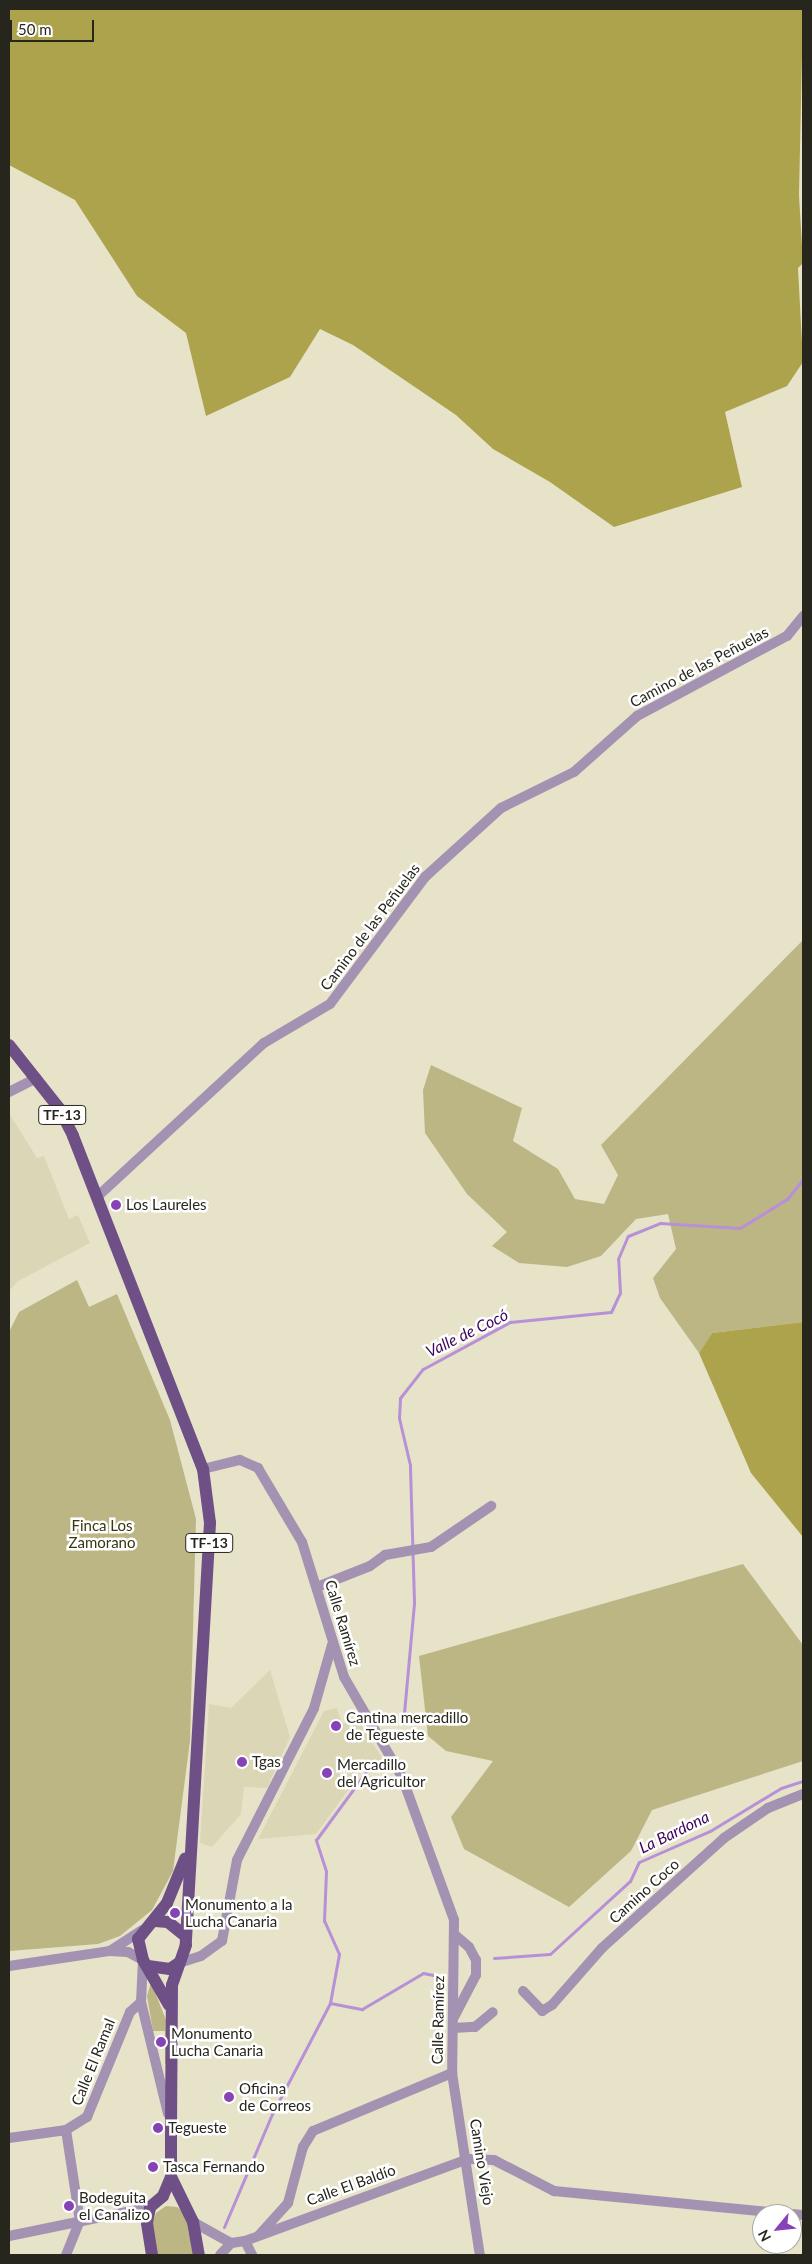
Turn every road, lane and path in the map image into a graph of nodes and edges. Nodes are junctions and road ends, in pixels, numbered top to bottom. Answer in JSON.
{"nodes":[{"id":1,"x":803,"y":616,"type":"edge"},
{"id":2,"x":9,"y":1045,"type":"edge"},
{"id":3,"x":37,"y":1078,"type":"junction"},
{"id":4,"x":9,"y":1092,"type":"edge"},
{"id":5,"x":98,"y":1196,"type":"junction"},
{"id":6,"x":203,"y":1469,"type":"junction"},
{"id":7,"x":491,"y":1506,"type":"dead end"},
{"id":8,"x":317,"y":1588,"type":"junction"},
{"id":9,"x":332,"y":1646,"type":"junction"},
{"id":10,"x":803,"y":1794,"type":"edge"},
{"id":11,"x":190,"y":1835,"type":"junction"},
{"id":12,"x":150,"y":1925,"type":"junction"},
{"id":13,"x":454,"y":1934,"type":"junction"},
{"id":14,"x":184,"y":1935,"type":"junction"},
{"id":15,"x":109,"y":1951,"type":"junction"},
{"id":16,"x":145,"y":1963,"type":"junction"},
{"id":17,"x":179,"y":1963,"type":"junction"},
{"id":18,"x":9,"y":1966,"type":"edge"},
{"id":19,"x":523,"y":1991,"type":"dead end"},
{"id":20,"x":141,"y":2002,"type":"junction"},
{"id":21,"x":172,"y":2012,"type":"junction"},
{"id":22,"x":493,"y":2012,"type":"dead end"},
{"id":23,"x":453,"y":2024,"type":"junction"},
{"id":24,"x":452,"y":2073,"type":"junction"},
{"id":25,"x":171,"y":2129,"type":"junction"},
{"id":26,"x":66,"y":2130,"type":"junction"},
{"id":27,"x":9,"y":2138,"type":"edge"},
{"id":28,"x":468,"y":2158,"type":"junction"},
{"id":29,"x":171,"y":2178,"type":"junction"},
{"id":30,"x":184,"y":2206,"type":"junction"},
{"id":31,"x":150,"y":2207,"type":"junction"},
{"id":32,"x":752,"y":2210,"type":"edge"},
{"id":33,"x":80,"y":2221,"type":"junction"},
{"id":34,"x":193,"y":2222,"type":"junction"},
{"id":35,"x":260,"y":2235,"type":"junction"},
{"id":36,"x":9,"y":2236,"type":"edge"},
{"id":37,"x":226,"y":2241,"type":"junction"},
{"id":38,"x":245,"y":2241,"type":"junction"},
{"id":39,"x":66,"y":2255,"type":"edge"},
{"id":40,"x":152,"y":2255,"type":"edge"},
{"id":41,"x":200,"y":2255,"type":"edge"},
{"id":42,"x":220,"y":2255,"type":"edge"},
{"id":43,"x":252,"y":2255,"type":"edge"},
{"id":44,"x":480,"y":2255,"type":"edge"}],
"edges":[{"from":1,"to":5,"type":"street","name":"Camino de las Peñuelas"},
{"from":2,"to":3,"type":"main road","number":"TF-13"},
{"from":3,"to":4,"type":"street"},
{"from":3,"to":5,"type":"main road","number":"TF-13"},
{"from":5,"to":6,"type":"main road","number":"TF-13"},
{"from":6,"to":8,"type":"street","name":"Calle Ramírez"},
{"from":6,"to":11,"type":"main road","number":"TF-13"},
{"from":7,"to":8,"type":"street"},
{"from":8,"to":9,"type":"street","name":"Calle Ramírez"},
{"from":9,"to":13,"type":"street","name":"Calle Ramírez"},
{"from":9,"to":17,"type":"street"},
{"from":10,"to":19,"type":"street","name":"Camino Coco"},
{"from":11,"to":12,"type":"main road","number":"TF-13"},
{"from":11,"to":14,"type":"main road","number":"TF-13"},
{"from":12,"to":14,"type":"main road"},
{"from":12,"to":15,"type":"street"},
{"from":12,"to":16,"type":"main road","number":"TF-13"},
{"from":13,"to":23,"type":"street","name":"Calle Ramírez"},
{"from":13,"to":23,"type":"street"},
{"from":14,"to":17,"type":"main road","number":"TF-13"},
{"from":15,"to":16,"type":"street"},
{"from":15,"to":18,"type":"street"},
{"from":16,"to":17,"type":"main road"},
{"from":16,"to":20,"type":"street"},
{"from":16,"to":21,"type":"main road","number":"TF-13"},
{"from":17,"to":21,"type":"main road","number":"TF-13"},
{"from":20,"to":25,"type":"street"},
{"from":20,"to":26,"type":"street","name":"Calle El Ramal"},
{"from":21,"to":25,"type":"main road","number":"TF-13"},
{"from":22,"to":23,"type":"street"},
{"from":23,"to":24,"type":"street","name":"Calle Ramírez"},
{"from":24,"to":28,"type":"street","name":"Camino Viejo"},
{"from":24,"to":35,"type":"street"},
{"from":25,"to":29,"type":"main road","number":"TF-13"},
{"from":26,"to":27,"type":"street","name":"Calle El Ramal"},
{"from":26,"to":33,"type":"street"},
{"from":28,"to":32,"type":"street"},
{"from":28,"to":35,"type":"street","name":"Calle El Baldío"},
{"from":28,"to":44,"type":"street","name":"Camino Viejo"},
{"from":29,"to":30,"type":"main road","number":"TF-13"},
{"from":29,"to":31,"type":"main road","number":"TF-13"},
{"from":30,"to":31,"type":"main road"},
{"from":30,"to":34,"type":"main road","number":"TF-13"},
{"from":31,"to":33,"type":"street"},
{"from":31,"to":40,"type":"main road"},
{"from":33,"to":36,"type":"street"},
{"from":33,"to":39,"type":"street"},
{"from":34,"to":37,"type":"street"},
{"from":34,"to":41,"type":"main road","number":"TF-13"},
{"from":35,"to":38,"type":"street","name":"Calle El Baldío"},
{"from":37,"to":38,"type":"street","name":"Calle El Baldío"},
{"from":37,"to":42,"type":"street"},
{"from":38,"to":43,"type":"street"}]}
